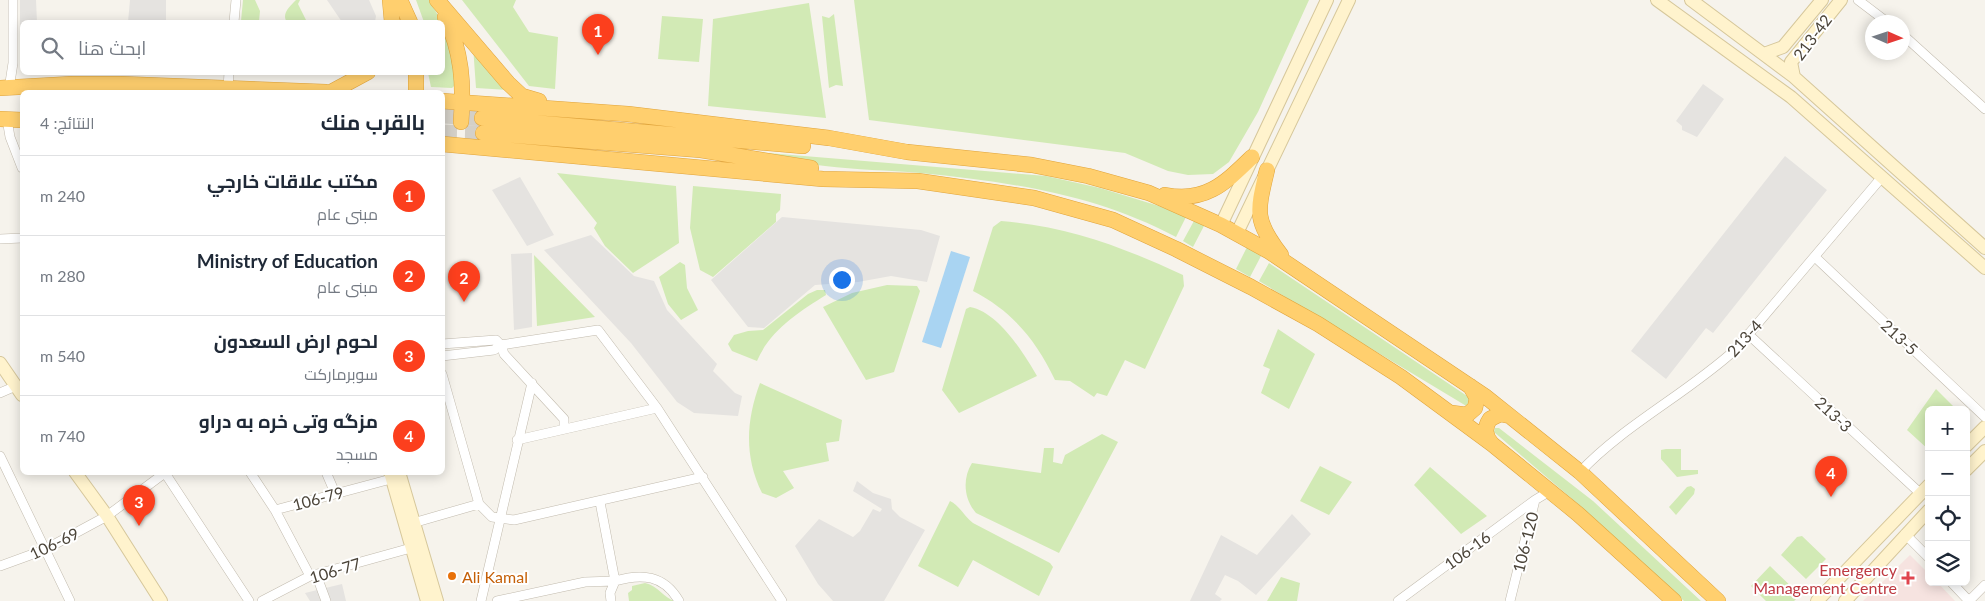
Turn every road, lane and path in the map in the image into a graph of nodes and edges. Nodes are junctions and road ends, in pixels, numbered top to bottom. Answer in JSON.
{"nodes":[{"id":1,"x":13,"y":0,"type":"edge"},
{"id":2,"x":236,"y":0,"type":"edge"},
{"id":3,"x":390,"y":0,"type":"edge"},
{"id":4,"x":400,"y":0,"type":"edge"},
{"id":5,"x":436,"y":0,"type":"edge"},
{"id":6,"x":1327,"y":0,"type":"edge"},
{"id":7,"x":1349,"y":0,"type":"edge"},
{"id":8,"x":1657,"y":0,"type":"edge"},
{"id":9,"x":1691,"y":0,"type":"edge"},
{"id":10,"x":1822,"y":0,"type":"edge"},
{"id":11,"x":1841,"y":0,"type":"edge"},
{"id":12,"x":1858,"y":0,"type":"edge"},
{"id":13,"x":1878,"y":15,"type":"edge"},
{"id":14,"x":234,"y":20,"type":"edge"},
{"id":15,"x":392,"y":20,"type":"edge"},
{"id":16,"x":409,"y":20,"type":"edge"},
{"id":17,"x":445,"y":20,"type":"edge"},
{"id":18,"x":445,"y":20,"type":"edge"},
{"id":19,"x":1910,"y":41,"type":"edge"},
{"id":20,"x":1764,"y":54,"type":"junction"},
{"id":21,"x":229,"y":75,"type":"edge"},
{"id":22,"x":362,"y":75,"type":"edge"},
{"id":23,"x":416,"y":75,"type":"edge"},
{"id":24,"x":1794,"y":77,"type":"junction"},
{"id":25,"x":228,"y":88,"type":"junction"},
{"id":26,"x":5,"y":89,"type":"edge"},
{"id":27,"x":27,"y":90,"type":"edge"},
{"id":28,"x":277,"y":90,"type":"edge"},
{"id":29,"x":334,"y":90,"type":"edge"},
{"id":30,"x":416,"y":90,"type":"edge"},
{"id":31,"x":445,"y":101,"type":"edge"},
{"id":32,"x":445,"y":102,"type":"edge"},
{"id":33,"x":462,"y":102,"type":"junction"},
{"id":34,"x":560,"y":108,"type":"junction"},
{"id":35,"x":1985,"y":109,"type":"edge"},
{"id":36,"x":482,"y":118,"type":"tunnel mouth"},
{"id":37,"x":4,"y":119,"type":"edge"},
{"id":38,"x":20,"y":119,"type":"edge"},
{"id":39,"x":461,"y":122,"type":"junction"},
{"id":40,"x":483,"y":133,"type":"tunnel mouth"},
{"id":41,"x":445,"y":142,"type":"edge"},
{"id":42,"x":445,"y":144,"type":"edge"},
{"id":43,"x":494,"y":148,"type":"junction"},
{"id":44,"x":445,"y":151,"type":"edge"},
{"id":45,"x":907,"y":152,"type":"junction"},
{"id":46,"x":1252,"y":157,"type":"junction"},
{"id":47,"x":20,"y":163,"type":"edge"},
{"id":48,"x":1267,"y":170,"type":"junction"},
{"id":49,"x":1882,"y":177,"type":"junction"},
{"id":50,"x":904,"y":180,"type":"junction"},
{"id":51,"x":1149,"y":192,"type":"junction"},
{"id":52,"x":1221,"y":225,"type":"junction"},
{"id":53,"x":1237,"y":233,"type":"junction"},
{"id":54,"x":20,"y":238,"type":"edge"},
{"id":55,"x":1974,"y":238,"type":"junction"},
{"id":56,"x":0,"y":239,"type":"edge"},
{"id":57,"x":1985,"y":248,"type":"edge"},
{"id":58,"x":1964,"y":249,"type":"junction"},
{"id":59,"x":1815,"y":258,"type":"junction"},
{"id":60,"x":1288,"y":264,"type":"junction"},
{"id":61,"x":1985,"y":268,"type":"edge"},
{"id":62,"x":1748,"y":334,"type":"junction"},
{"id":63,"x":445,"y":344,"type":"edge"},
{"id":64,"x":501,"y":345,"type":"junction"},
{"id":65,"x":445,"y":356,"type":"edge"},
{"id":66,"x":0,"y":363,"type":"edge"},
{"id":67,"x":445,"y":384,"type":"edge"},
{"id":68,"x":532,"y":384,"type":"junction"},
{"id":69,"x":1470,"y":386,"type":"junction"},
{"id":70,"x":19,"y":391,"type":"edge"},
{"id":71,"x":0,"y":393,"type":"edge"},
{"id":72,"x":657,"y":408,"type":"junction"},
{"id":73,"x":1452,"y":413,"type":"junction"},
{"id":74,"x":1510,"y":416,"type":"junction"},
{"id":75,"x":1985,"y":417,"type":"edge"},
{"id":76,"x":1985,"y":427,"type":"edge"},
{"id":77,"x":564,"y":429,"type":"junction"},
{"id":78,"x":517,"y":440,"type":"junction"},
{"id":79,"x":1970,"y":442,"type":"edge"},
{"id":80,"x":1492,"y":444,"type":"junction"},
{"id":81,"x":1985,"y":451,"type":"edge"},
{"id":82,"x":0,"y":456,"type":"edge"},
{"id":83,"x":1970,"y":466,"type":"edge"},
{"id":84,"x":1580,"y":472,"type":"junction"},
{"id":85,"x":77,"y":475,"type":"edge"},
{"id":86,"x":162,"y":475,"type":"edge"},
{"id":87,"x":166,"y":475,"type":"edge"},
{"id":88,"x":252,"y":475,"type":"edge"},
{"id":89,"x":327,"y":475,"type":"edge"},
{"id":90,"x":390,"y":475,"type":"edge"},
{"id":91,"x":393,"y":475,"type":"edge"},
{"id":92,"x":393,"y":475,"type":"edge"},
{"id":93,"x":703,"y":477,"type":"junction"},
{"id":94,"x":1925,"y":489,"type":"edge"},
{"id":95,"x":1550,"y":491,"type":"junction"},
{"id":96,"x":335,"y":493,"type":"junction"},
{"id":97,"x":1535,"y":500,"type":"junction"},
{"id":98,"x":600,"y":502,"type":"junction"},
{"id":99,"x":480,"y":504,"type":"junction"},
{"id":100,"x":274,"y":510,"type":"junction"},
{"id":101,"x":1925,"y":514,"type":"edge"},
{"id":102,"x":107,"y":516,"type":"junction"},
{"id":103,"x":499,"y":519,"type":"junction"},
{"id":104,"x":413,"y":523,"type":"junction"},
{"id":105,"x":1905,"y":534,"type":"junction"},
{"id":106,"x":411,"y":548,"type":"junction"},
{"id":107,"x":44,"y":550,"type":"junction"},
{"id":108,"x":1863,"y":554,"type":"junction"},
{"id":109,"x":1925,"y":554,"type":"edge"},
{"id":110,"x":0,"y":566,"type":"edge"},
{"id":111,"x":1875,"y":568,"type":"junction"},
{"id":112,"x":313,"y":575,"type":"junction"},
{"id":113,"x":615,"y":581,"type":"junction"},
{"id":114,"x":1985,"y":585,"type":"edge"},
{"id":115,"x":1955,"y":586,"type":"edge"},
{"id":116,"x":70,"y":601,"type":"edge"},
{"id":117,"x":161,"y":601,"type":"edge"},
{"id":118,"x":249,"y":601,"type":"edge"},
{"id":119,"x":262,"y":601,"type":"edge"},
{"id":120,"x":326,"y":601,"type":"edge"},
{"id":121,"x":427,"y":601,"type":"edge"},
{"id":122,"x":437,"y":601,"type":"edge"},
{"id":123,"x":480,"y":601,"type":"edge"},
{"id":124,"x":497,"y":601,"type":"edge"},
{"id":125,"x":611,"y":601,"type":"edge"},
{"id":126,"x":679,"y":601,"type":"edge"},
{"id":127,"x":782,"y":601,"type":"edge"},
{"id":128,"x":1398,"y":601,"type":"edge"},
{"id":129,"x":1510,"y":601,"type":"edge"},
{"id":130,"x":1674,"y":601,"type":"edge"},
{"id":131,"x":1718,"y":601,"type":"edge"},
{"id":132,"x":1817,"y":601,"type":"edge"},
{"id":133,"x":1845,"y":601,"type":"edge"},
{"id":134,"x":1969,"y":601,"type":"edge"}],
"edges":[{"from":1,"to":26,"type":"street"},
{"from":2,"to":14,"type":"street"},
{"from":3,"to":15,"type":"highway"},
{"from":4,"to":16,"type":"highway"},
{"from":5,"to":18,"type":"highway"},
{"from":5,"to":34,"type":"highway"},
{"from":6,"to":46,"type":"street"},
{"from":7,"to":48,"type":"street"},
{"from":8,"to":49,"type":"street"},
{"from":9,"to":20,"type":"street"},
{"from":10,"to":20,"type":"street","name":"213-42"},
{"from":11,"to":24,"type":"street","name":"213-42"},
{"from":12,"to":13,"type":"street"},
{"from":17,"to":33,"type":"highway"},
{"from":19,"to":35,"type":"street"},
{"from":20,"to":24,"type":"street"},
{"from":21,"to":25,"type":"street"},
{"from":22,"to":29,"type":"highway"},
{"from":23,"to":30,"type":"highway"},
{"from":24,"to":55,"type":"street"},
{"from":25,"to":26,"type":"highway"},
{"from":25,"to":28,"type":"highway"},
{"from":26,"to":27,"type":"highway"},
{"from":31,"to":33,"type":"highway"},
{"from":32,"to":39,"type":"highway"},
{"from":33,"to":34,"type":"highway"},
{"from":33,"to":39,"type":"highway"},
{"from":34,"to":45,"type":"highway"},
{"from":36,"to":45,"type":"highway"},
{"from":37,"to":38,"type":"highway"},
{"from":37,"to":47,"type":"street"},
{"from":39,"to":41,"type":"highway"},
{"from":40,"to":50,"type":"highway"},
{"from":42,"to":43,"type":"highway"},
{"from":43,"to":44,"type":"street"},
{"from":43,"to":50,"type":"highway"},
{"from":45,"to":51,"type":"highway"},
{"from":46,"to":51,"type":"highway"},
{"from":46,"to":52,"type":"street"},
{"from":48,"to":53,"type":"street"},
{"from":48,"to":60,"type":"highway"},
{"from":49,"to":58,"type":"street"},
{"from":49,"to":59,"type":"street","name":"213-4"},
{"from":50,"to":73,"type":"highway"},
{"from":51,"to":52,"type":"highway"},
{"from":52,"to":53,"type":"highway"},
{"from":53,"to":60,"type":"highway"},
{"from":54,"to":56,"type":"street"},
{"from":55,"to":57,"type":"street"},
{"from":55,"to":58,"type":"street"},
{"from":58,"to":61,"type":"street"},
{"from":59,"to":62,"type":"street","name":"213-4"},
{"from":59,"to":75,"type":"street","name":"213-5"},
{"from":60,"to":69,"type":"highway"},
{"from":62,"to":84,"type":"street","name":"213-4"},
{"from":62,"to":94,"type":"street","name":"213-3"},
{"from":63,"to":64,"type":"street"},
{"from":64,"to":65,"type":"street"},
{"from":64,"to":68,"type":"street"},
{"from":64,"to":72,"type":"street"},
{"from":66,"to":70,"type":"street"},
{"from":67,"to":99,"type":"street"},
{"from":68,"to":77,"type":"street"},
{"from":68,"to":78,"type":"street"},
{"from":69,"to":73,"type":"highway"},
{"from":69,"to":74,"type":"highway"},
{"from":70,"to":71,"type":"street"},
{"from":72,"to":77,"type":"street"},
{"from":72,"to":93,"type":"street"},
{"from":73,"to":80,"type":"highway"},
{"from":74,"to":80,"type":"highway"},
{"from":74,"to":84,"type":"highway"},
{"from":76,"to":79,"type":"street"},
{"from":77,"to":78,"type":"street"},
{"from":78,"to":103,"type":"street"},
{"from":80,"to":95,"type":"highway"},
{"from":81,"to":83,"type":"street"},
{"from":82,"to":107,"type":"street"},
{"from":84,"to":131,"type":"highway"},
{"from":85,"to":102,"type":"street"},
{"from":86,"to":102,"type":"street","name":"106-69"},
{"from":87,"to":118,"type":"street"},
{"from":88,"to":100,"type":"street"},
{"from":89,"to":96,"type":"street"},
{"from":90,"to":96,"type":"street","name":"106-79"},
{"from":91,"to":104,"type":"street"},
{"from":92,"to":106,"type":"street"},
{"from":93,"to":98,"type":"street"},
{"from":93,"to":127,"type":"street"},
{"from":94,"to":108,"type":"street"},
{"from":95,"to":97,"type":"street","name":"106-120"},
{"from":95,"to":130,"type":"highway"},
{"from":96,"to":100,"type":"street","name":"106-79"},
{"from":97,"to":128,"type":"street","name":"106-16"},
{"from":97,"to":129,"type":"street","name":"106-120"},
{"from":98,"to":103,"type":"street"},
{"from":98,"to":113,"type":"street"},
{"from":99,"to":103,"type":"street"},
{"from":99,"to":104,"type":"street"},
{"from":100,"to":112,"type":"street"},
{"from":101,"to":105,"type":"street"},
{"from":102,"to":107,"type":"street","name":"106-69"},
{"from":102,"to":117,"type":"street"},
{"from":103,"to":123,"type":"street"},
{"from":104,"to":122,"type":"street"},
{"from":105,"to":109,"type":"street"},
{"from":105,"to":111,"type":"street"},
{"from":106,"to":112,"type":"street","name":"106-77"},
{"from":106,"to":121,"type":"street"},
{"from":107,"to":110,"type":"street","name":"106-69"},
{"from":107,"to":116,"type":"street"},
{"from":108,"to":111,"type":"street"},
{"from":108,"to":132,"type":"street"},
{"from":111,"to":133,"type":"street"},
{"from":112,"to":119,"type":"street","name":"106-77"},
{"from":112,"to":120,"type":"street"},
{"from":113,"to":124,"type":"street"},
{"from":113,"to":125,"type":"street"},
{"from":113,"to":126,"type":"street"},
{"from":114,"to":134,"type":"street"},
{"from":115,"to":134,"type":"street"}]}
